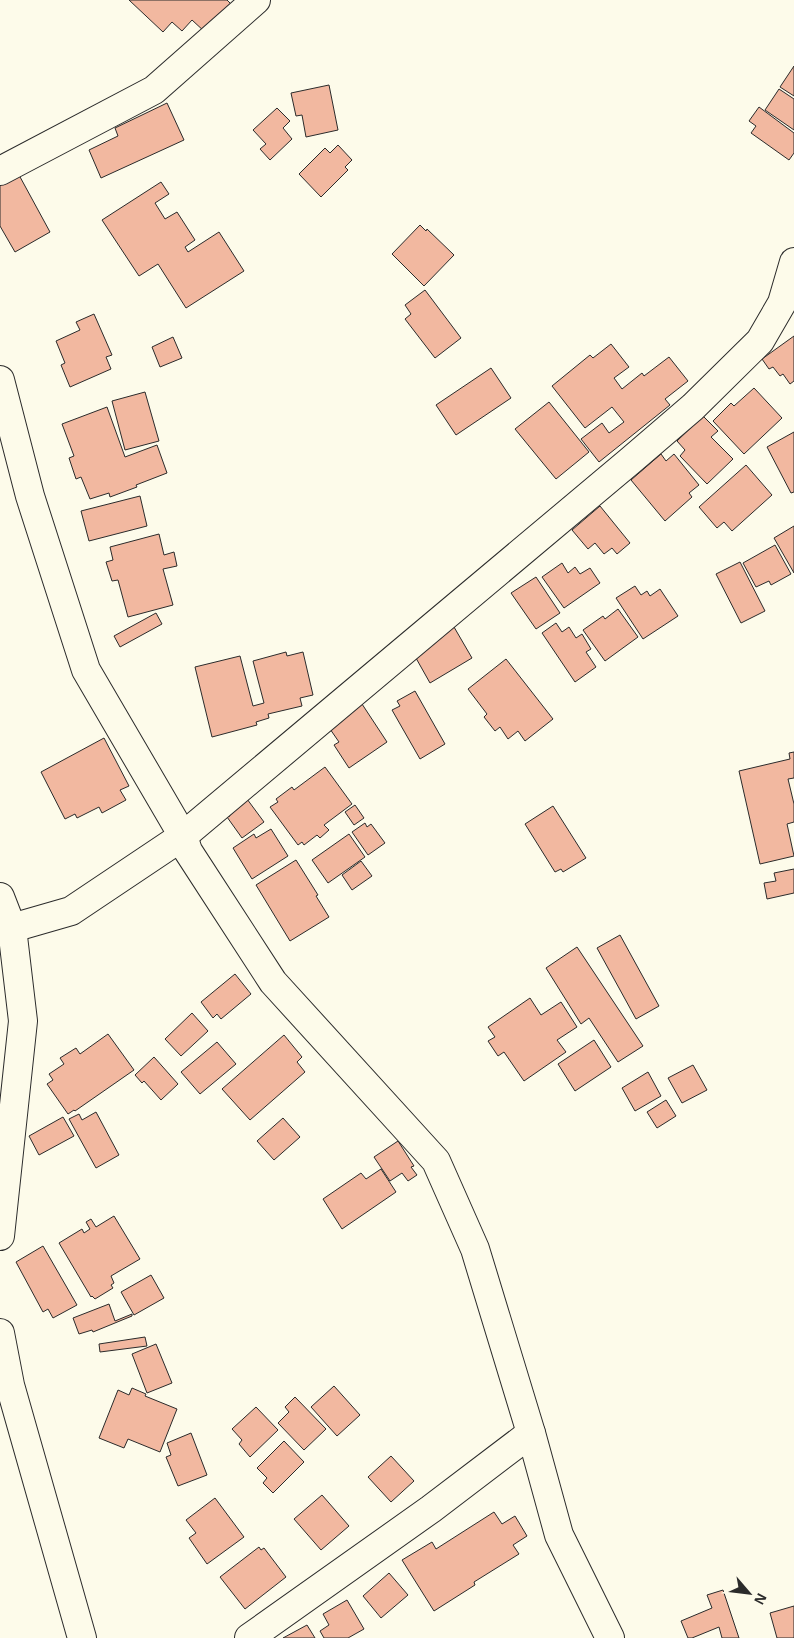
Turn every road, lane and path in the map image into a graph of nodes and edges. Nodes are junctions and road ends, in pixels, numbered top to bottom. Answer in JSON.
{"nodes":[{"id":1,"x":256,"y":0,"type":"edge"},
{"id":2,"x":0,"y":172,"type":"edge"},
{"id":3,"x":794,"y":262,"type":"edge"},
{"id":4,"x":0,"y":380,"type":"edge"},
{"id":5,"x":183,"y":836,"type":"junction"},
{"id":6,"x":0,"y":897,"type":"edge"},
{"id":7,"x":12,"y":928,"type":"junction"},
{"id":8,"x":0,"y":1236,"type":"edge"},
{"id":9,"x":0,"y":1333,"type":"edge"},
{"id":10,"x":531,"y":1433,"type":"junction"},
{"id":11,"x":82,"y":1638,"type":"edge"},
{"id":12,"x":249,"y":1638,"type":"edge"},
{"id":13,"x":610,"y":1638,"type":"edge"}],
"edges":[{"from":1,"to":2,"type":"street"},
{"from":3,"to":5,"type":"street"},
{"from":4,"to":5,"type":"street"},
{"from":5,"to":7,"type":"street"},
{"from":5,"to":10,"type":"street"},
{"from":6,"to":7,"type":"street"},
{"from":7,"to":8,"type":"street"},
{"from":9,"to":11,"type":"street"},
{"from":10,"to":12,"type":"street"},
{"from":10,"to":13,"type":"street"}]}
